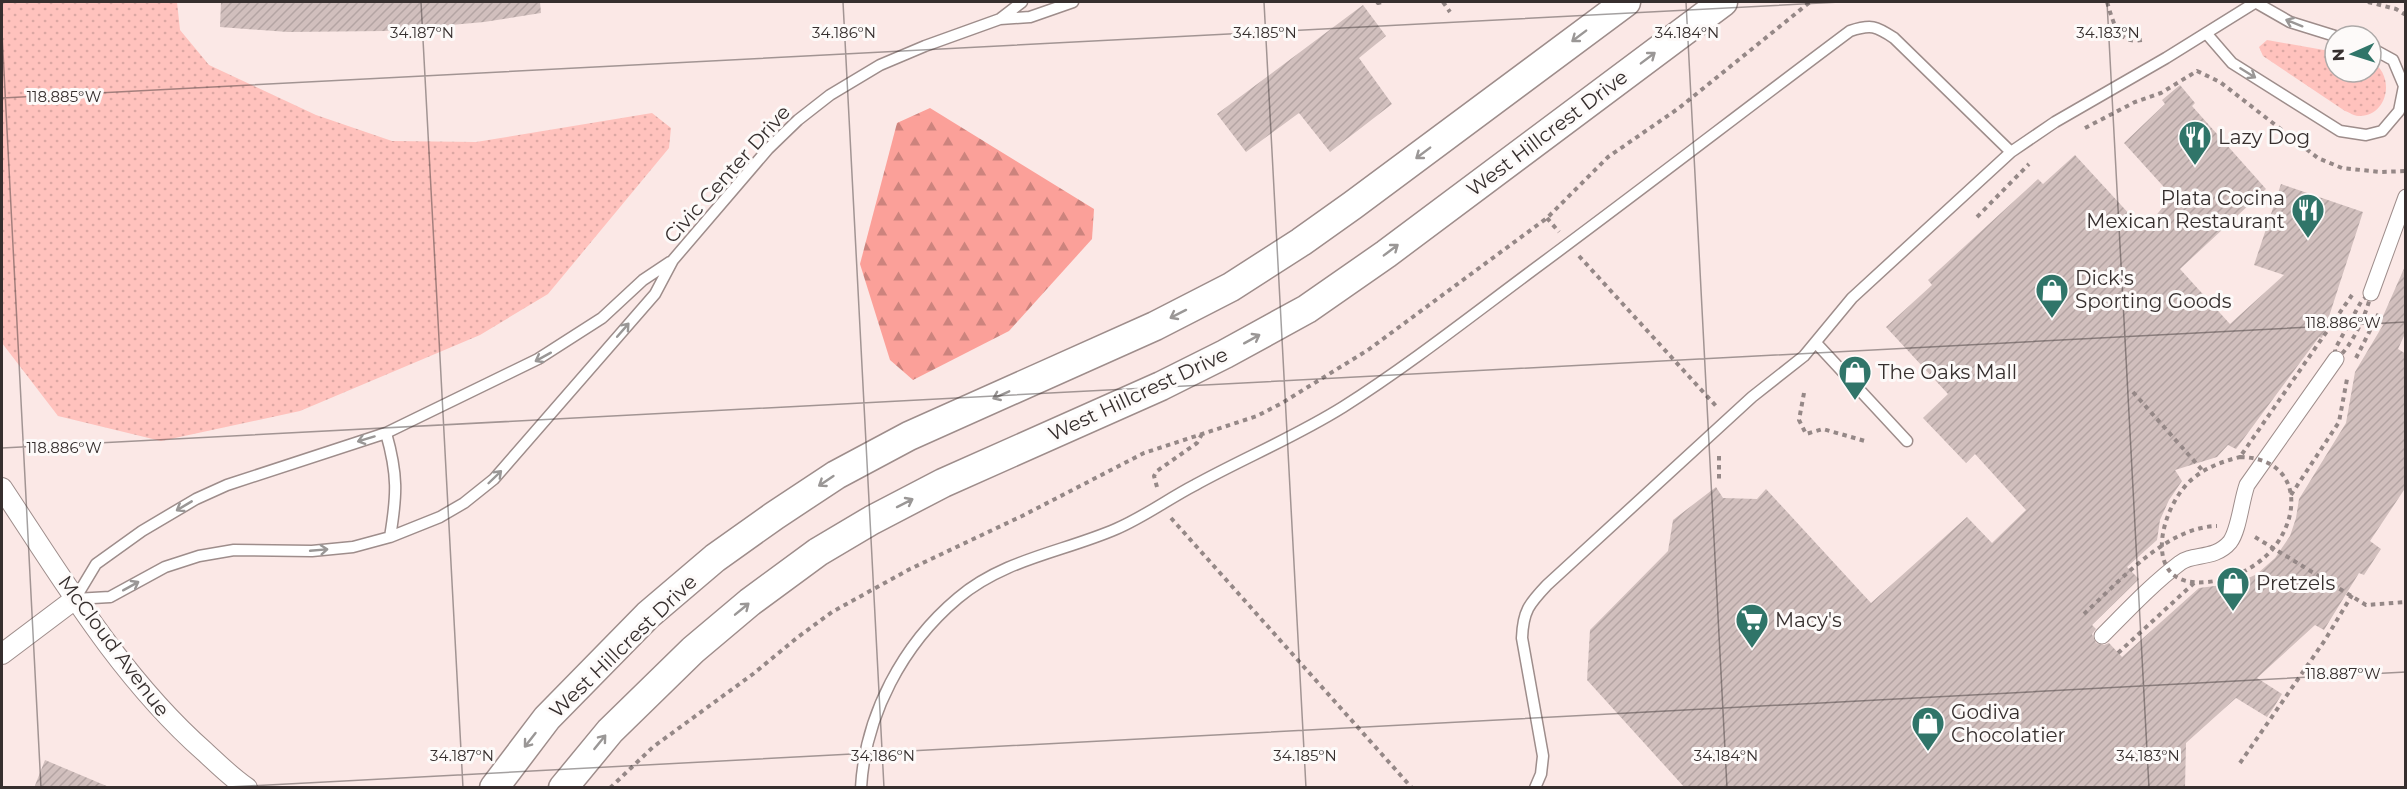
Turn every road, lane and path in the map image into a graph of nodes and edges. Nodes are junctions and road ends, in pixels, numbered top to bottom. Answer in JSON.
{"nodes":[{"id":1,"x":1022,"y":2,"type":"edge"},
{"id":2,"x":1073,"y":2,"type":"edge"},
{"id":3,"x":1443,"y":2,"type":"edge"},
{"id":4,"x":1626,"y":2,"type":"edge"},
{"id":5,"x":1723,"y":2,"type":"edge"},
{"id":6,"x":1810,"y":2,"type":"edge"},
{"id":7,"x":2107,"y":2,"type":"edge"},
{"id":8,"x":2256,"y":2,"type":"edge"},
{"id":9,"x":2368,"y":2,"type":"edge"},
{"id":10,"x":1450,"y":12,"type":"dead end"},
{"id":11,"x":2406,"y":15,"type":"edge"},
{"id":12,"x":1000,"y":19,"type":"junction"},
{"id":13,"x":2323,"y":32,"type":"edge"},
{"id":14,"x":2206,"y":33,"type":"junction"},
{"id":15,"x":2146,"y":39,"type":"dead end"},
{"id":16,"x":2383,"y":55,"type":"edge"},
{"id":17,"x":2103,"y":119,"type":"dead end"},
{"id":18,"x":2011,"y":152,"type":"junction"},
{"id":19,"x":2036,"y":157,"type":"dead end"},
{"id":20,"x":2406,"y":171,"type":"edge"},
{"id":21,"x":2406,"y":197,"type":"edge"},
{"id":22,"x":1977,"y":217,"type":"dead end"},
{"id":23,"x":1581,"y":258,"type":"dead end"},
{"id":24,"x":674,"y":260,"type":"junction"},
{"id":25,"x":2367,"y":292,"type":"junction"},
{"id":26,"x":2385,"y":300,"type":"dead end"},
{"id":27,"x":1816,"y":343,"type":"junction"},
{"id":28,"x":2336,"y":359,"type":"junction"},
{"id":29,"x":2354,"y":363,"type":"dead end"},
{"id":30,"x":2348,"y":373,"type":"dead end"},
{"id":31,"x":2133,"y":392,"type":"dead end"},
{"id":32,"x":1804,"y":393,"type":"dead end"},
{"id":33,"x":1716,"y":406,"type":"dead end"},
{"id":34,"x":386,"y":433,"type":"junction"},
{"id":35,"x":1203,"y":434,"type":"junction"},
{"id":36,"x":1865,"y":441,"type":"dead end"},
{"id":37,"x":1907,"y":441,"type":"dead end"},
{"id":38,"x":1719,"y":456,"type":"dead end"},
{"id":39,"x":2240,"y":457,"type":"junction"},
{"id":40,"x":2203,"y":471,"type":"junction"},
{"id":41,"x":1719,"y":482,"type":"dead end"},
{"id":42,"x":1156,"y":485,"type":"dead end"},
{"id":43,"x":2,"y":488,"type":"edge"},
{"id":44,"x":2291,"y":495,"type":"junction"},
{"id":45,"x":1172,"y":522,"type":"dead end"},
{"id":46,"x":2231,"y":527,"type":"junction"},
{"id":47,"x":390,"y":537,"type":"junction"},
{"id":48,"x":2161,"y":546,"type":"junction"},
{"id":49,"x":2194,"y":583,"type":"junction"},
{"id":50,"x":2352,"y":595,"type":"junction"},
{"id":51,"x":75,"y":600,"type":"junction"},
{"id":52,"x":2406,"y":602,"type":"edge"},
{"id":53,"x":2084,"y":614,"type":"dead end"},
{"id":54,"x":2102,"y":636,"type":"dead end"},
{"id":55,"x":2118,"y":653,"type":"dead end"},
{"id":56,"x":2,"y":654,"type":"edge"},
{"id":57,"x":2241,"y":763,"type":"dead end"},
{"id":58,"x":247,"y":788,"type":"edge"},
{"id":59,"x":494,"y":788,"type":"edge"},
{"id":60,"x":563,"y":788,"type":"edge"},
{"id":61,"x":610,"y":788,"type":"edge"},
{"id":62,"x":861,"y":788,"type":"edge"},
{"id":63,"x":1412,"y":788,"type":"edge"},
{"id":64,"x":1535,"y":788,"type":"edge"}],
"edges":[{"from":1,"to":12,"type":"lane","name":"Civic Center Drive"},
{"from":2,"to":12,"type":"lane","name":"Civic Center Drive"},
{"from":3,"to":10,"type":"path"},
{"from":4,"to":59,"type":"main road","name":"West Hillcrest Drive","one_way":true},
{"from":60,"to":5,"type":"main road","name":"West Hillcrest Drive","one_way":true},
{"from":6,"to":35,"type":"path"},
{"from":7,"to":15,"type":"path"},
{"from":13,"to":8,"type":"lane","one_way":true},
{"from":8,"to":14,"type":"lane"},
{"from":9,"to":11,"type":"path"},
{"from":12,"to":24,"type":"lane","name":"Civic Center Drive"},
{"from":14,"to":16,"type":"lane","one_way":true},
{"from":14,"to":18,"type":"lane"},
{"from":17,"to":20,"type":"path"},
{"from":18,"to":27,"type":"lane"},
{"from":18,"to":62,"type":"lane"},
{"from":19,"to":22,"type":"path"},
{"from":21,"to":25,"type":"street"},
{"from":23,"to":33,"type":"path"},
{"from":24,"to":34,"type":"lane","name":"Civic Center Drive","one_way":true},
{"from":47,"to":24,"type":"lane","name":"Civic Center Drive","one_way":true},
{"from":25,"to":28,"type":"path"},
{"from":25,"to":28,"type":"path"},
{"from":25,"to":39,"type":"path"},
{"from":26,"to":29,"type":"path"},
{"from":27,"to":37,"type":"lane"},
{"from":27,"to":64,"type":"lane"},
{"from":28,"to":46,"type":"street"},
{"from":30,"to":44,"type":"path"},
{"from":31,"to":40,"type":"path"},
{"from":32,"to":36,"type":"path"},
{"from":34,"to":47,"type":"lane"},
{"from":34,"to":51,"type":"lane","name":"Civic Center Drive","one_way":true},
{"from":35,"to":42,"type":"path"},
{"from":35,"to":61,"type":"path"},
{"from":38,"to":41,"type":"path"},
{"from":39,"to":40,"type":"path","bridge":true},
{"from":39,"to":44,"type":"path","bridge":true},
{"from":40,"to":48,"type":"path","bridge":true},
{"from":43,"to":51,"type":"street","name":"McCloud Avenue"},
{"from":44,"to":49,"type":"path","bridge":true},
{"from":45,"to":63,"type":"path"},
{"from":46,"to":48,"type":"path"},
{"from":46,"to":50,"type":"path"},
{"from":46,"to":54,"type":"street"},
{"from":51,"to":47,"type":"lane","name":"Civic Center Drive","one_way":true},
{"from":48,"to":49,"type":"path","bridge":true},
{"from":48,"to":53,"type":"path"},
{"from":49,"to":55,"type":"path"},
{"from":50,"to":52,"type":"path"},
{"from":50,"to":57,"type":"path"},
{"from":51,"to":56,"type":"street"},
{"from":51,"to":58,"type":"street","name":"McCloud Avenue"}]}
